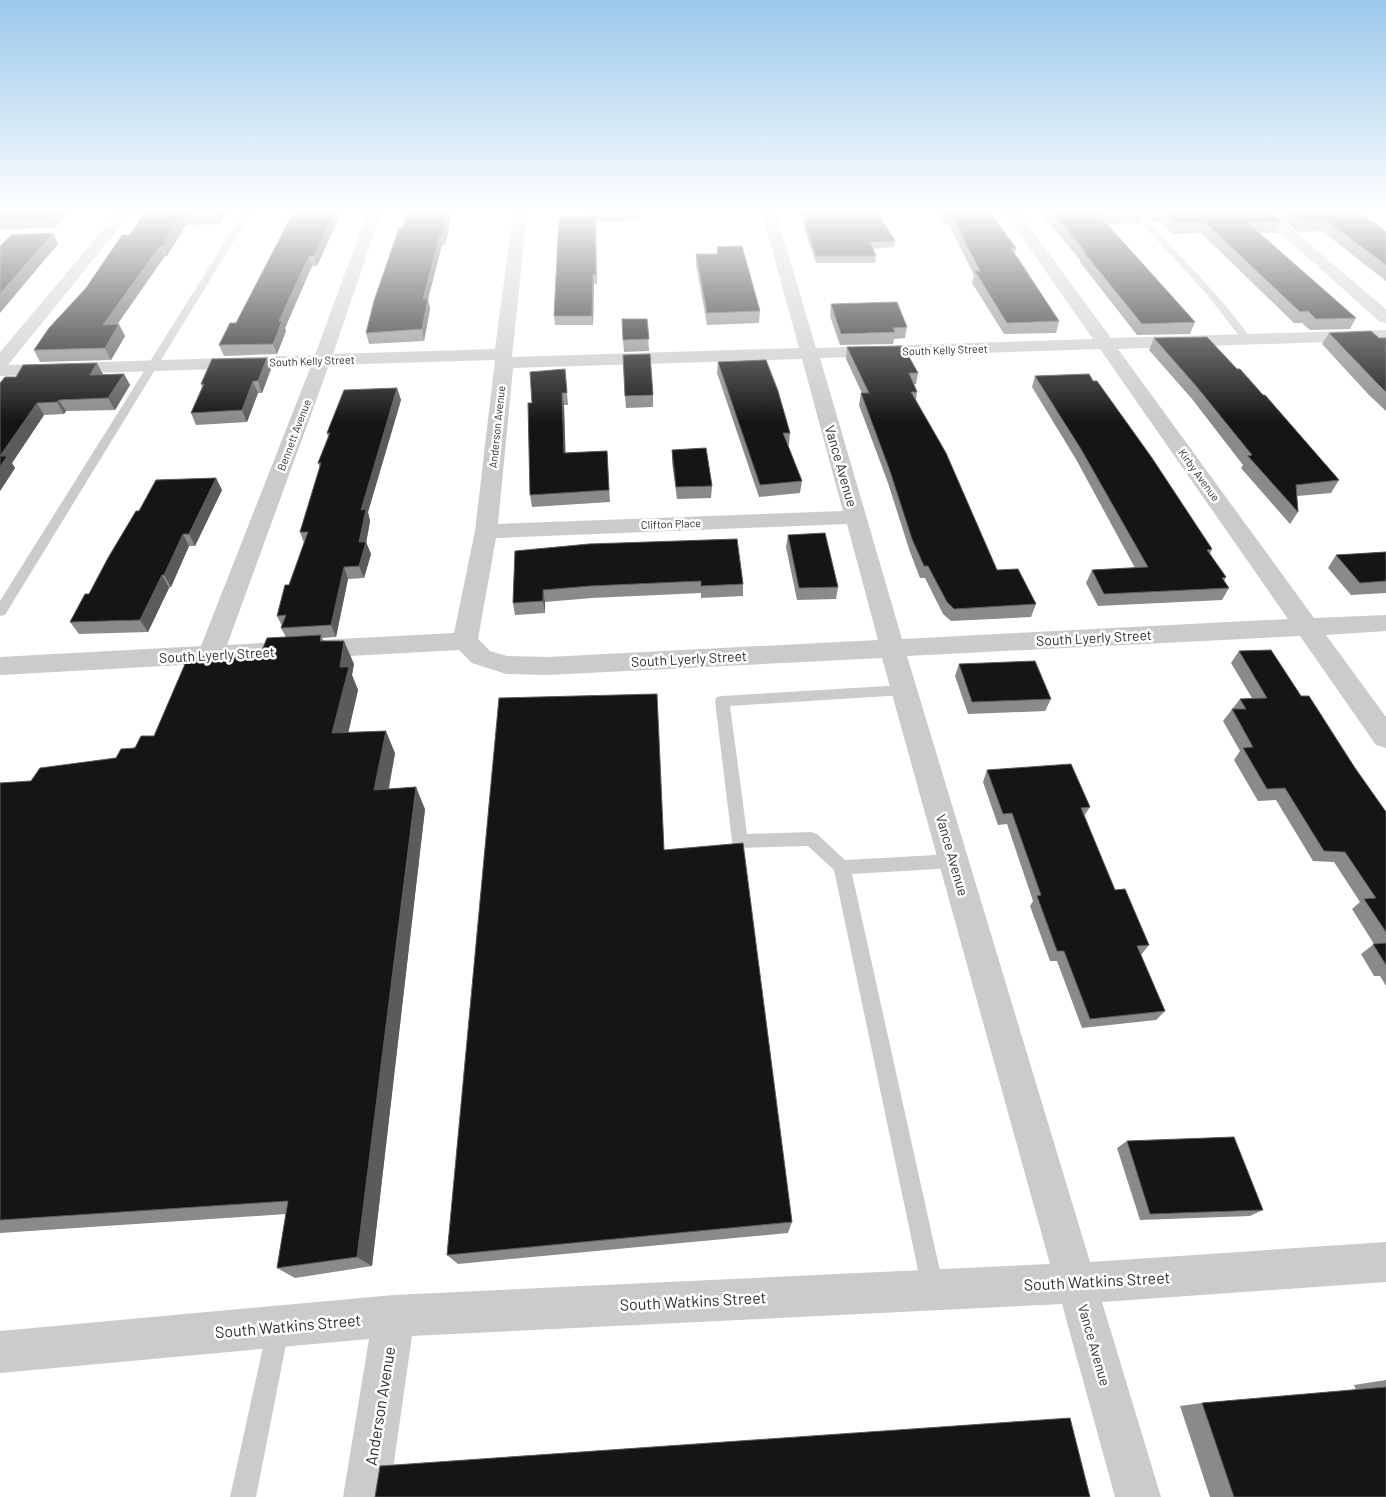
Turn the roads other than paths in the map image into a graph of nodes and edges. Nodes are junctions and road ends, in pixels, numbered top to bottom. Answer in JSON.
{"nodes":[{"id":1,"x":66,"y":283,"type":"edge"},
{"id":2,"x":204,"y":283,"type":"edge"},
{"id":3,"x":349,"y":283,"type":"edge"},
{"id":4,"x":512,"y":283,"type":"edge"},
{"id":5,"x":788,"y":283,"type":"edge"},
{"id":6,"x":1062,"y":283,"type":"edge"},
{"id":7,"x":1200,"y":283,"type":"edge"},
{"id":8,"x":1346,"y":283,"type":"edge"},
{"id":9,"x":1386,"y":318,"type":"edge"},
{"id":10,"x":1386,"y":335,"type":"edge"},
{"id":11,"x":1247,"y":340,"type":"junction"},
{"id":12,"x":1106,"y":344,"type":"junction"},
{"id":13,"x":808,"y":355,"type":"junction"},
{"id":14,"x":504,"y":359,"type":"junction"},
{"id":15,"x":322,"y":361,"type":"junction"},
{"id":16,"x":0,"y":363,"type":"edge"},
{"id":17,"x":153,"y":366,"type":"junction"},
{"id":18,"x":0,"y":371,"type":"edge"},
{"id":19,"x":856,"y":517,"type":"junction"},
{"id":20,"x":486,"y":531,"type":"junction"},
{"id":21,"x":0,"y":612,"type":"edge"},
{"id":22,"x":1386,"y":623,"type":"edge"},
{"id":23,"x":1308,"y":627,"type":"junction"},
{"id":24,"x":465,"y":641,"type":"junction"},
{"id":25,"x":892,"y":647,"type":"junction"},
{"id":26,"x":210,"y":656,"type":"junction"},
{"id":27,"x":0,"y":666,"type":"edge"},
{"id":28,"x":904,"y":690,"type":"junction"},
{"id":29,"x":1386,"y":738,"type":"edge"},
{"id":30,"x":954,"y":861,"type":"junction"},
{"id":31,"x":842,"y":867,"type":"junction"},
{"id":32,"x":1386,"y":1262,"type":"edge"},
{"id":33,"x":1077,"y":1283,"type":"junction"},
{"id":34,"x":933,"y":1290,"type":"junction"},
{"id":35,"x":394,"y":1316,"type":"junction"},
{"id":36,"x":279,"y":1327,"type":"junction"},
{"id":37,"x":0,"y":1352,"type":"edge"},
{"id":38,"x":243,"y":1497,"type":"edge"},
{"id":39,"x":366,"y":1497,"type":"edge"},
{"id":40,"x":1138,"y":1497,"type":"edge"}],
"edges":[{"from":1,"to":16,"type":"street"},
{"from":2,"to":17,"type":"lane"},
{"from":3,"to":15,"type":"street","name":"Bennett Avenue"},
{"from":4,"to":14,"type":"street","name":"Anderson Avenue"},
{"from":5,"to":13,"type":"street","name":"Vance Avenue"},
{"from":6,"to":12,"type":"street","name":"Kirby Avenue"},
{"from":7,"to":11,"type":"lane"},
{"from":8,"to":9,"type":"street"},
{"from":10,"to":11,"type":"street","name":"South Kelly Street"},
{"from":11,"to":12,"type":"street","name":"South Kelly Street"},
{"from":12,"to":13,"type":"street","name":"South Kelly Street"},
{"from":12,"to":23,"type":"street","name":"Kirby Avenue"},
{"from":13,"to":14,"type":"street","name":"South Kelly Street"},
{"from":13,"to":19,"type":"street","name":"Vance Avenue"},
{"from":14,"to":15,"type":"street","name":"South Kelly Street"},
{"from":14,"to":20,"type":"street","name":"Anderson Avenue"},
{"from":15,"to":17,"type":"street","name":"South Kelly Street"},
{"from":15,"to":26,"type":"street","name":"Bennett Avenue"},
{"from":17,"to":18,"type":"street","name":"South Kelly Street"},
{"from":17,"to":21,"type":"lane"},
{"from":19,"to":20,"type":"street","name":"Clifton Place"},
{"from":19,"to":25,"type":"street","name":"Vance Avenue"},
{"from":20,"to":24,"type":"street","name":"Anderson Avenue"},
{"from":22,"to":23,"type":"street","name":"South Lyerly Street"},
{"from":23,"to":25,"type":"street","name":"South Lyerly Street"},
{"from":23,"to":29,"type":"street","name":"Kirby Avenue"},
{"from":24,"to":25,"type":"street","name":"South Lyerly Street"},
{"from":24,"to":26,"type":"street","name":"South Lyerly Street"},
{"from":25,"to":28,"type":"street","name":"Vance Avenue"},
{"from":26,"to":27,"type":"street","name":"South Lyerly Street"},
{"from":28,"to":30,"type":"street","name":"Vance Avenue"},
{"from":28,"to":31,"type":"lane"},
{"from":30,"to":31,"type":"lane"},
{"from":30,"to":33,"type":"street","name":"Vance Avenue"},
{"from":31,"to":34,"type":"lane"},
{"from":32,"to":33,"type":"street","name":"South Watkins Street"},
{"from":33,"to":34,"type":"street","name":"South Watkins Street"},
{"from":33,"to":40,"type":"street","name":"Vance Avenue"},
{"from":34,"to":35,"type":"street","name":"South Watkins Street"},
{"from":35,"to":36,"type":"street","name":"South Watkins Street"},
{"from":35,"to":39,"type":"street","name":"Anderson Avenue"},
{"from":36,"to":37,"type":"street","name":"South Watkins Street"},
{"from":36,"to":38,"type":"lane"}]}
